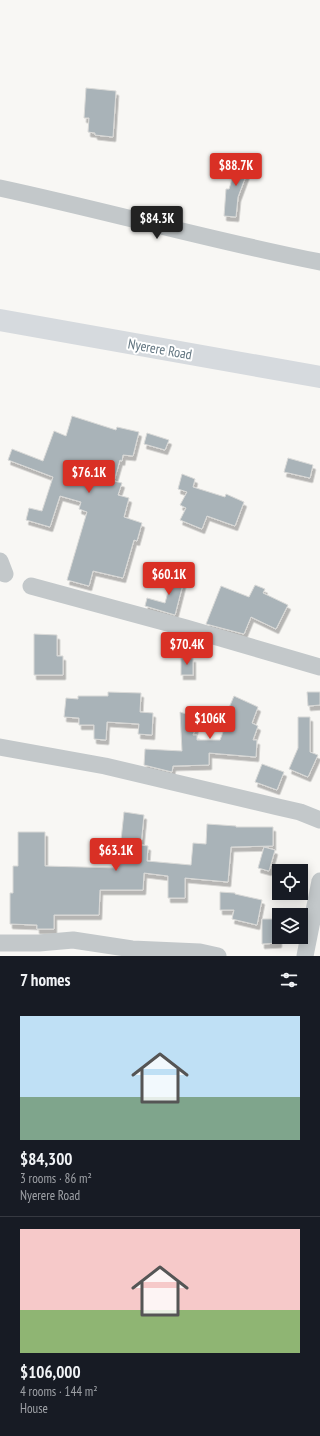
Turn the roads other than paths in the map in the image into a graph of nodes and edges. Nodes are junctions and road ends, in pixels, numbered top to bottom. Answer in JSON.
{"nodes":[{"id":1,"x":0,"y":188,"type":"edge"},
{"id":2,"x":320,"y":262,"type":"edge"},
{"id":3,"x":0,"y":320,"type":"edge"},
{"id":4,"x":320,"y":378,"type":"edge"},
{"id":5,"x":31,"y":586,"type":"dead end"},
{"id":6,"x":320,"y":667,"type":"edge"},
{"id":7,"x":0,"y":747,"type":"edge"},
{"id":8,"x":320,"y":820,"type":"edge"},
{"id":9,"x":320,"y":881,"type":"edge"},
{"id":10,"x":0,"y":943,"type":"edge"},
{"id":11,"x":30,"y":950,"type":"edge"},
{"id":12,"x":218,"y":956,"type":"edge"},
{"id":13,"x":306,"y":956,"type":"edge"}],
"edges":[{"from":1,"to":2,"type":"street"},
{"from":3,"to":4,"type":"highway","name":"Nyerere Road"},
{"from":5,"to":6,"type":"street"},
{"from":7,"to":8,"type":"street"},
{"from":9,"to":13,"type":"street"},
{"from":10,"to":11,"type":"street"},
{"from":11,"to":12,"type":"street"}]}
